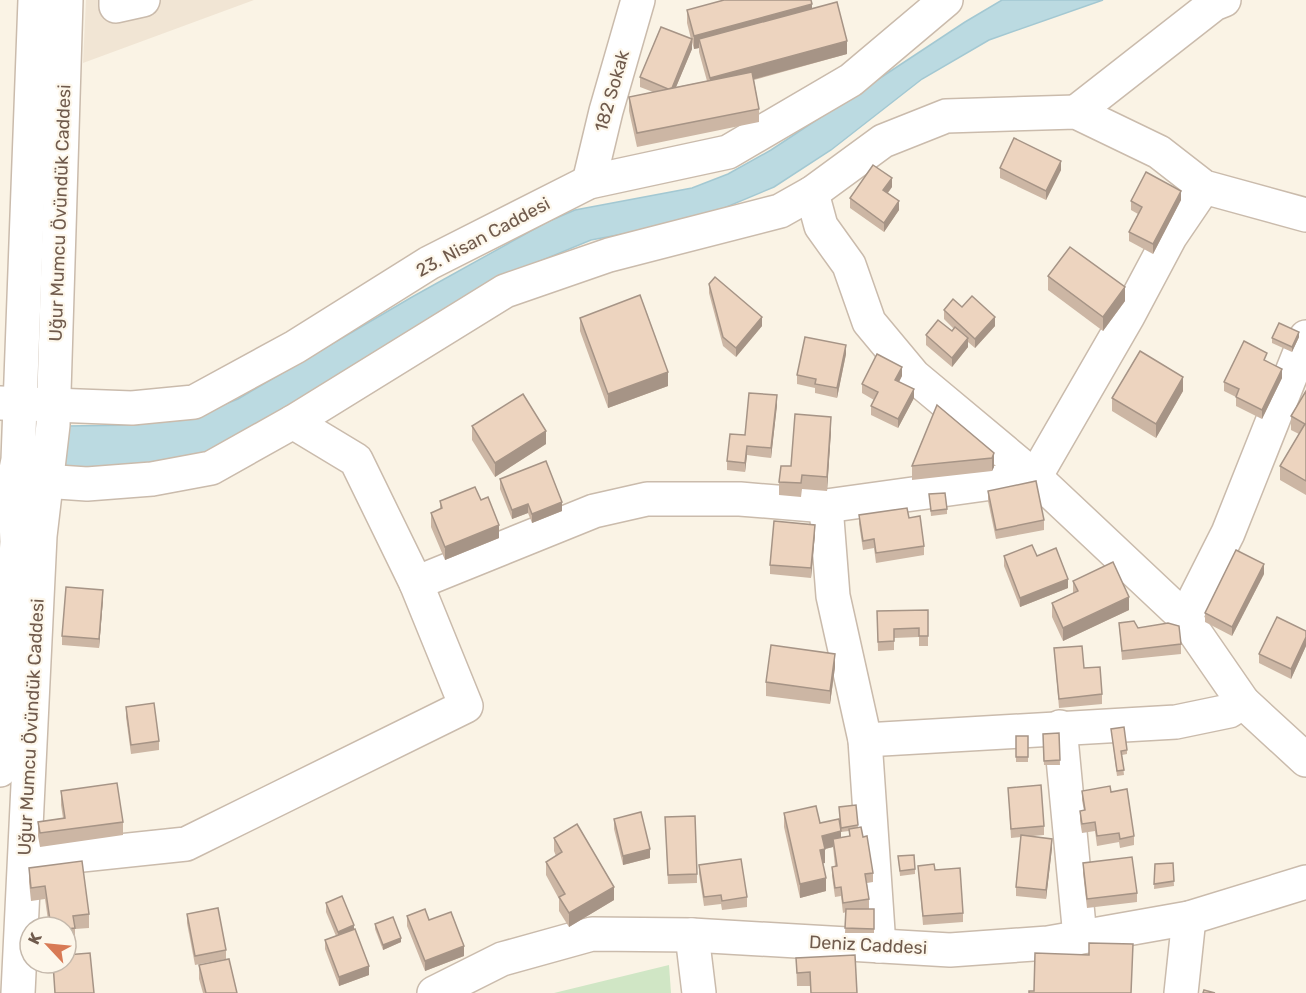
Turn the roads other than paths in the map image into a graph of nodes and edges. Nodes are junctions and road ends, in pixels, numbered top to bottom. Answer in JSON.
{"nodes":[{"id":1,"x":35,"y":0,"type":"edge"},
{"id":2,"x":66,"y":0,"type":"edge"},
{"id":3,"x":116,"y":0,"type":"edge"},
{"id":4,"x":143,"y":0,"type":"edge"},
{"id":5,"x":638,"y":0,"type":"edge"},
{"id":6,"x":946,"y":0,"type":"edge"},
{"id":7,"x":1224,"y":0,"type":"edge"},
{"id":8,"x":1076,"y":112,"type":"junction"},
{"id":9,"x":589,"y":182,"type":"junction"},
{"id":10,"x":1204,"y":187,"type":"junction"},
{"id":11,"x":812,"y":193,"type":"junction"},
{"id":12,"x":1306,"y":215,"type":"edge"},
{"id":13,"x":1306,"y":337,"type":"edge"},
{"id":14,"x":13,"y":409,"type":"edge"},
{"id":15,"x":53,"y":416,"type":"junction"},
{"id":16,"x":293,"y":422,"type":"junction"},
{"id":17,"x":16,"y":470,"type":"junction"},
{"id":18,"x":49,"y":472,"type":"junction"},
{"id":19,"x":1035,"y":477,"type":"junction"},
{"id":20,"x":826,"y":506,"type":"junction"},
{"id":21,"x":8,"y":554,"type":"edge"},
{"id":22,"x":416,"y":583,"type":"junction"},
{"id":23,"x":1185,"y":618,"type":"junction"},
{"id":24,"x":1243,"y":702,"type":"junction"},
{"id":25,"x":1060,"y":727,"type":"junction"},
{"id":26,"x":865,"y":740,"type":"junction"},
{"id":27,"x":1306,"y":760,"type":"edge"},
{"id":28,"x":0,"y":770,"type":"edge"},
{"id":29,"x":25,"y":861,"type":"junction"},
{"id":30,"x":1306,"y":882,"type":"edge"},
{"id":31,"x":1189,"y":918,"type":"junction"},
{"id":32,"x":692,"y":935,"type":"junction"},
{"id":33,"x":1080,"y":938,"type":"junction"},
{"id":34,"x":879,"y":946,"type":"junction"},
{"id":35,"x":18,"y":993,"type":"edge"},
{"id":36,"x":434,"y":993,"type":"edge"},
{"id":37,"x":699,"y":993,"type":"edge"},
{"id":38,"x":1180,"y":993,"type":"edge"}],
"edges":[{"from":1,"to":14,"type":"street","name":"Uğur Mumcu Övündük Caddesi"},
{"from":2,"to":15,"type":"street","name":"Uğur Mumcu Övündük Caddesi"},
{"from":3,"to":4,"type":"street"},
{"from":5,"to":9,"type":"street","name":"182 Sokak"},
{"from":6,"to":9,"type":"street","name":"23. Nisan Caddesi"},
{"from":7,"to":8,"type":"street"},
{"from":8,"to":10,"type":"street"},
{"from":8,"to":11,"type":"street"},
{"from":9,"to":15,"type":"street","name":"23. Nisan Caddesi"},
{"from":10,"to":12,"type":"street"},
{"from":10,"to":19,"type":"street"},
{"from":11,"to":16,"type":"street"},
{"from":11,"to":19,"type":"street"},
{"from":13,"to":23,"type":"street"},
{"from":14,"to":15,"type":"street","name":"23. Nisan Caddesi"},
{"from":14,"to":17,"type":"street","name":"Uğur Mumcu Övündük Caddesi"},
{"from":15,"to":18,"type":"street","name":"Uğur Mumcu Övündük Caddesi"},
{"from":16,"to":18,"type":"street"},
{"from":16,"to":22,"type":"street"},
{"from":17,"to":18,"type":"street"},
{"from":17,"to":21,"type":"street","name":"Uğur Mumcu Övündük Caddesi"},
{"from":18,"to":29,"type":"street","name":"Uğur Mumcu Övündük Caddesi"},
{"from":19,"to":20,"type":"street"},
{"from":19,"to":23,"type":"street"},
{"from":20,"to":22,"type":"street"},
{"from":20,"to":26,"type":"street"},
{"from":21,"to":28,"type":"street","name":"Uğur Mumcu Övündük Caddesi"},
{"from":22,"to":29,"type":"street"},
{"from":23,"to":24,"type":"street"},
{"from":24,"to":25,"type":"street"},
{"from":24,"to":27,"type":"street"},
{"from":25,"to":26,"type":"street"},
{"from":25,"to":33,"type":"street"},
{"from":26,"to":34,"type":"street"},
{"from":29,"to":35,"type":"street","name":"Uğur Mumcu Övündük Caddesi"},
{"from":30,"to":31,"type":"street","name":"Deniz Caddesi"},
{"from":31,"to":33,"type":"street","name":"Deniz Caddesi"},
{"from":31,"to":38,"type":"street"},
{"from":32,"to":34,"type":"street","name":"Deniz Caddesi"},
{"from":32,"to":36,"type":"street","name":"Deniz Caddesi"},
{"from":32,"to":37,"type":"street"},
{"from":33,"to":34,"type":"street","name":"Deniz Caddesi"}]}
